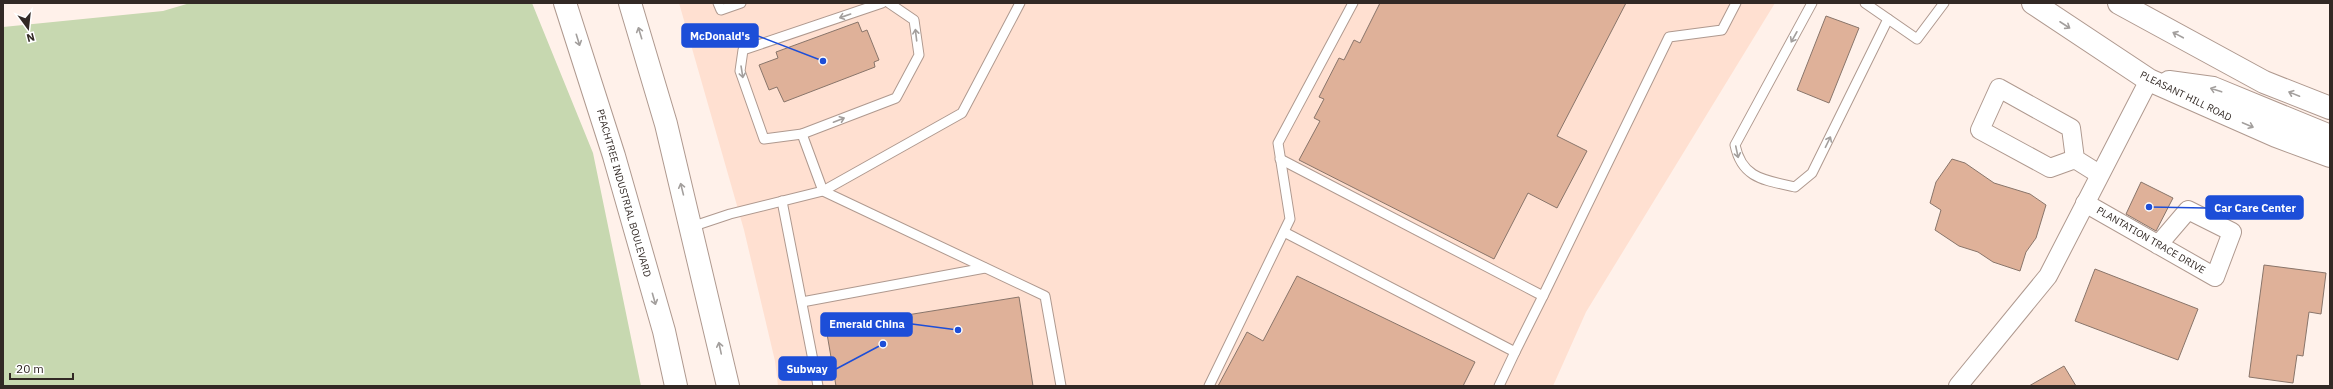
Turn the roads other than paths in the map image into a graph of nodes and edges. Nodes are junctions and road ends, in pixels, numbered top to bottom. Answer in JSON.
{"nodes":[{"id":1,"x":565,"y":3,"type":"edge"},
{"id":2,"x":630,"y":3,"type":"edge"},
{"id":3,"x":718,"y":3,"type":"edge"},
{"id":4,"x":741,"y":3,"type":"edge"},
{"id":5,"x":882,"y":3,"type":"edge"},
{"id":6,"x":889,"y":3,"type":"edge"},
{"id":7,"x":1020,"y":3,"type":"edge"},
{"id":8,"x":1353,"y":3,"type":"edge"},
{"id":9,"x":1736,"y":3,"type":"edge"},
{"id":10,"x":1812,"y":3,"type":"edge"},
{"id":11,"x":1865,"y":3,"type":"edge"},
{"id":12,"x":1944,"y":3,"type":"edge"},
{"id":13,"x":2033,"y":3,"type":"edge"},
{"id":14,"x":2119,"y":3,"type":"edge"},
{"id":15,"x":1888,"y":19,"type":"junction"},
{"id":16,"x":2149,"y":80,"type":"junction"},
{"id":17,"x":2330,"y":108,"type":"edge"},
{"id":18,"x":802,"y":134,"type":"junction"},
{"id":19,"x":2330,"y":136,"type":"edge"},
{"id":20,"x":2330,"y":156,"type":"edge"},
{"id":21,"x":1280,"y":159,"type":"junction"},
{"id":22,"x":2075,"y":159,"type":"junction"},
{"id":23,"x":2100,"y":174,"type":"junction"},
{"id":24,"x":822,"y":191,"type":"junction"},
{"id":25,"x":782,"y":201,"type":"junction"},
{"id":26,"x":2085,"y":203,"type":"junction"},
{"id":27,"x":691,"y":227,"type":"junction"},
{"id":28,"x":1284,"y":232,"type":"junction"},
{"id":29,"x":2158,"y":245,"type":"junction"},
{"id":30,"x":986,"y":268,"type":"junction"},
{"id":31,"x":1543,"y":296,"type":"junction"},
{"id":32,"x":802,"y":302,"type":"junction"},
{"id":33,"x":1515,"y":352,"type":"junction"},
{"id":34,"x":676,"y":386,"type":"edge"},
{"id":35,"x":728,"y":386,"type":"edge"},
{"id":36,"x":818,"y":386,"type":"edge"},
{"id":37,"x":1061,"y":386,"type":"edge"},
{"id":38,"x":1209,"y":386,"type":"edge"},
{"id":39,"x":1499,"y":386,"type":"edge"},
{"id":40,"x":1958,"y":386,"type":"edge"}],
"edges":[{"from":1,"to":34,"type":"highway","name":"PEACHTREE INDUSTRIAL BOULEVARD","one_way":true},
{"from":27,"to":2,"type":"highway","one_way":true},
{"from":3,"to":4,"type":"lane"},
{"from":5,"to":18,"type":"lane","one_way":true},
{"from":18,"to":6,"type":"lane","one_way":true},
{"from":7,"to":24,"type":"lane"},
{"from":8,"to":21,"type":"lane"},
{"from":9,"to":31,"type":"lane"},
{"from":10,"to":15,"type":"lane","one_way":true},
{"from":11,"to":15,"type":"lane"},
{"from":12,"to":15,"type":"lane"},
{"from":13,"to":16,"type":"highway","name":"PLEASANT HILL ROAD","one_way":true},
{"from":17,"to":14,"type":"highway","one_way":true},
{"from":19,"to":16,"type":"highway","one_way":true},
{"from":16,"to":20,"type":"highway","name":"PLEASANT HILL ROAD","one_way":true},
{"from":16,"to":23,"type":"street","name":"PLANTATION TRACE DRIVE"},
{"from":18,"to":24,"type":"lane"},
{"from":21,"to":28,"type":"lane"},
{"from":21,"to":31,"type":"lane"},
{"from":22,"to":22,"type":"street"},
{"from":22,"to":23,"type":"street"},
{"from":23,"to":26,"type":"street","name":"PLANTATION TRACE DRIVE"},
{"from":24,"to":25,"type":"lane"},
{"from":24,"to":30,"type":"lane"},
{"from":25,"to":27,"type":"lane"},
{"from":25,"to":32,"type":"lane"},
{"from":26,"to":29,"type":"street","name":"PLANTATION TRACE DRIVE"},
{"from":26,"to":40,"type":"street","name":"PLANTATION TRACE DRIVE"},
{"from":35,"to":27,"type":"highway","one_way":true},
{"from":28,"to":33,"type":"lane"},
{"from":28,"to":38,"type":"lane"},
{"from":29,"to":29,"type":"street","name":"PLANTATION TRACE DRIVE"},
{"from":30,"to":32,"type":"lane"},
{"from":30,"to":37,"type":"lane"},
{"from":31,"to":33,"type":"lane"},
{"from":32,"to":36,"type":"lane"},
{"from":33,"to":39,"type":"lane"}]}
